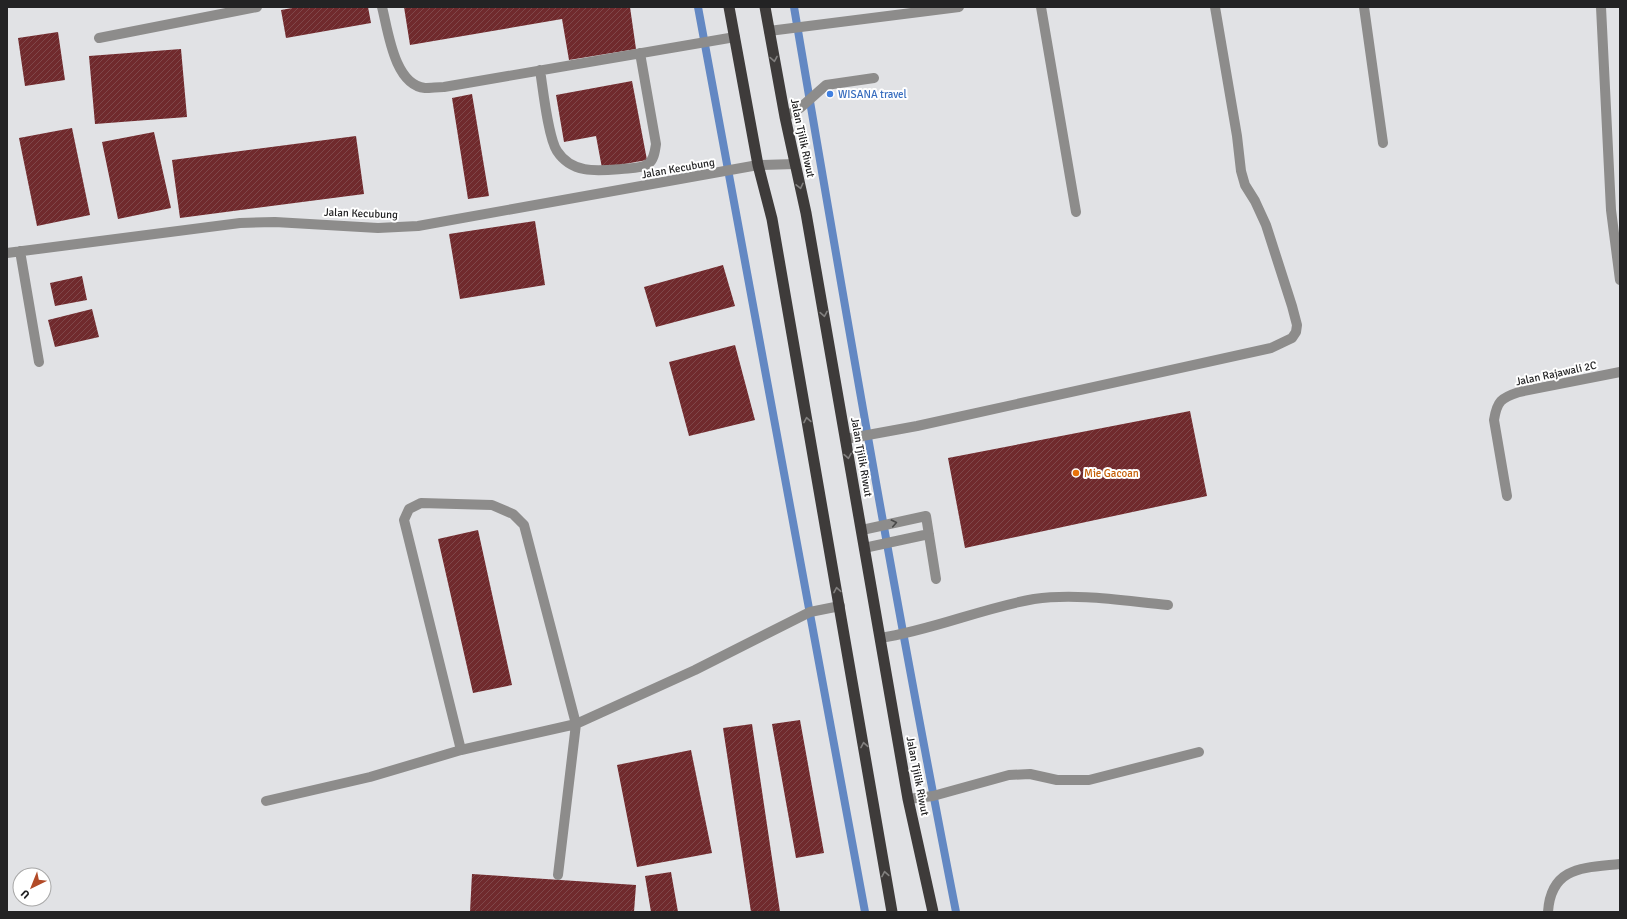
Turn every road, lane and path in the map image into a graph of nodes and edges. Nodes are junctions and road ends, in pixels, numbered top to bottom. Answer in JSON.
{"nodes":[{"id":1,"x":257,"y":7,"type":"edge"},
{"id":2,"x":382,"y":7,"type":"edge"},
{"id":3,"x":729,"y":7,"type":"edge"},
{"id":4,"x":764,"y":7,"type":"edge"},
{"id":5,"x":959,"y":7,"type":"edge"},
{"id":6,"x":1041,"y":7,"type":"edge"},
{"id":7,"x":1215,"y":7,"type":"edge"},
{"id":8,"x":1364,"y":7,"type":"edge"},
{"id":9,"x":1601,"y":7,"type":"edge"},
{"id":10,"x":769,"y":30,"type":"junction"},
{"id":11,"x":735,"y":37,"type":"junction"},
{"id":12,"x":99,"y":38,"type":"dead end"},
{"id":13,"x":640,"y":53,"type":"junction"},
{"id":14,"x":540,"y":70,"type":"junction"},
{"id":15,"x":874,"y":78,"type":"dead end"},
{"id":16,"x":785,"y":117,"type":"junction"},
{"id":17,"x":1383,"y":143,"type":"dead end"},
{"id":18,"x":795,"y":164,"type":"junction"},
{"id":19,"x":758,"y":165,"type":"junction"},
{"id":20,"x":1076,"y":212,"type":"dead end"},
{"id":21,"x":20,"y":251,"type":"junction"},
{"id":22,"x":7,"y":253,"type":"edge"},
{"id":23,"x":1620,"y":280,"type":"edge"},
{"id":24,"x":39,"y":362,"type":"dead end"},
{"id":25,"x":1620,"y":372,"type":"edge"},
{"id":26,"x":846,"y":440,"type":"junction"},
{"id":27,"x":1506,"y":496,"type":"dead end"},
{"id":28,"x":862,"y":530,"type":"junction"},
{"id":29,"x":929,"y":534,"type":"junction"},
{"id":30,"x":864,"y":548,"type":"junction"},
{"id":31,"x":936,"y":579,"type":"dead end"},
{"id":32,"x":1168,"y":605,"type":"dead end"},
{"id":33,"x":840,"y":606,"type":"junction"},
{"id":34,"x":880,"y":638,"type":"junction"},
{"id":35,"x":576,"y":724,"type":"junction"},
{"id":36,"x":461,"y":750,"type":"junction"},
{"id":37,"x":1199,"y":752,"type":"dead end"},
{"id":38,"x":908,"y":799,"type":"junction"},
{"id":39,"x":266,"y":801,"type":"dead end"},
{"id":40,"x":1620,"y":864,"type":"edge"},
{"id":41,"x":558,"y":876,"type":"dead end"},
{"id":42,"x":892,"y":912,"type":"edge"},
{"id":43,"x":933,"y":912,"type":"edge"},
{"id":44,"x":1548,"y":912,"type":"edge"}],
"edges":[{"from":1,"to":12,"type":"street"},
{"from":2,"to":14,"type":"street"},
{"from":3,"to":11,"type":"highway"},
{"from":4,"to":10,"type":"highway","name":"Jalan Tjilik Riwut"},
{"from":5,"to":10,"type":"street"},
{"from":6,"to":20,"type":"street"},
{"from":7,"to":26,"type":"street"},
{"from":8,"to":17,"type":"street"},
{"from":9,"to":23,"type":"street"},
{"from":10,"to":16,"type":"highway","name":"Jalan Tjilik Riwut","one_way":true},
{"from":11,"to":13,"type":"street"},
{"from":11,"to":19,"type":"highway"},
{"from":13,"to":14,"type":"street"},
{"from":13,"to":14,"type":"street"},
{"from":15,"to":16,"type":"street"},
{"from":16,"to":18,"type":"highway","name":"Jalan Tjilik Riwut"},
{"from":18,"to":19,"type":"street","name":"Jalan Kecubung"},
{"from":18,"to":26,"type":"highway","name":"Jalan Tjilik Riwut","one_way":true},
{"from":19,"to":21,"type":"street","name":"Jalan Kecubung"},
{"from":33,"to":19,"type":"highway","one_way":true},
{"from":21,"to":22,"type":"street","name":"Jalan Kecubung"},
{"from":21,"to":24,"type":"street"},
{"from":25,"to":27,"type":"street","name":"Jalan Rajawali 2C"},
{"from":26,"to":28,"type":"highway","name":"Jalan Tjilik Riwut","one_way":true},
{"from":28,"to":29,"type":"street","one_way":true},
{"from":28,"to":30,"type":"highway","name":"Jalan Tjilik Riwut"},
{"from":29,"to":30,"type":"street"},
{"from":29,"to":31,"type":"street"},
{"from":30,"to":34,"type":"highway","name":"Jalan Tjilik Riwut"},
{"from":32,"to":34,"type":"street"},
{"from":33,"to":35,"type":"street"},
{"from":42,"to":33,"type":"highway","one_way":true},
{"from":34,"to":38,"type":"highway","name":"Jalan Tjilik Riwut"},
{"from":35,"to":36,"type":"street"},
{"from":35,"to":36,"type":"street"},
{"from":35,"to":41,"type":"street"},
{"from":36,"to":39,"type":"street"},
{"from":37,"to":38,"type":"street"},
{"from":38,"to":43,"type":"highway","name":"Jalan Tjilik Riwut"},
{"from":40,"to":44,"type":"street"}]}
